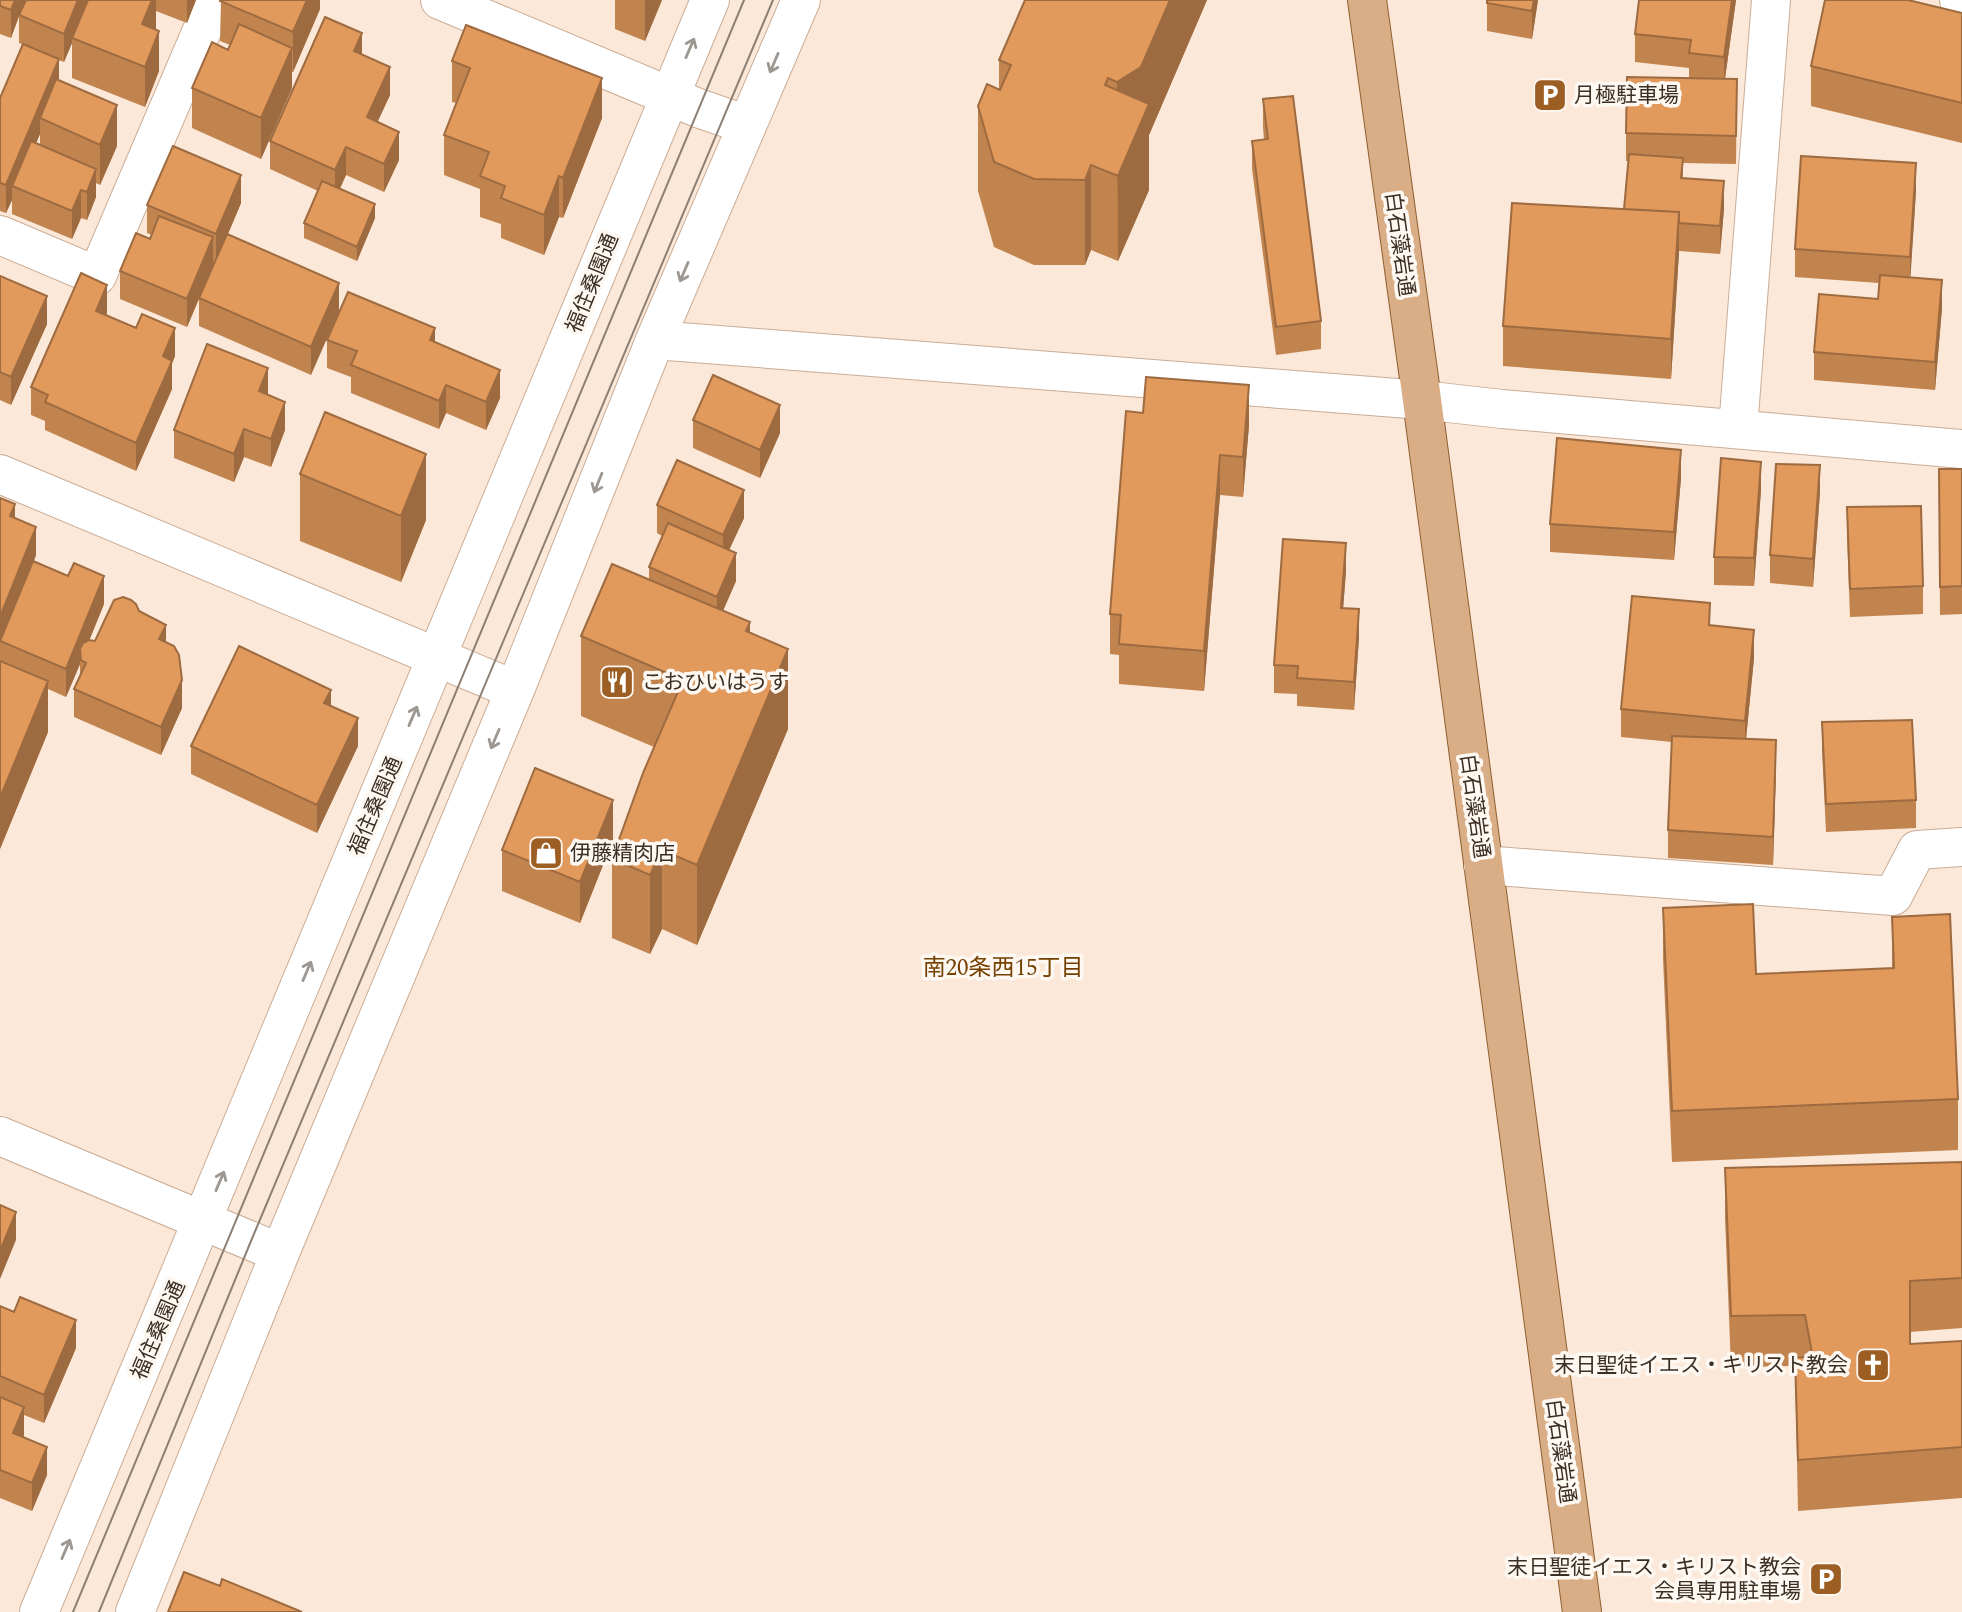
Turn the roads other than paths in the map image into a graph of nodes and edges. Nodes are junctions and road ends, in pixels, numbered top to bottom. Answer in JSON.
{"nodes":[{"id":1,"x":215,"y":0,"type":"edge"},
{"id":2,"x":440,"y":0,"type":"edge"},
{"id":3,"x":710,"y":0,"type":"edge"},
{"id":4,"x":801,"y":0,"type":"edge"},
{"id":5,"x":1367,"y":0,"type":"edge"},
{"id":6,"x":1771,"y":0,"type":"edge"},
{"id":7,"x":670,"y":96,"type":"junction"},
{"id":8,"x":747,"y":125,"type":"junction"},
{"id":9,"x":0,"y":235,"type":"edge"},
{"id":10,"x":655,"y":340,"type":"junction"},
{"id":11,"x":1422,"y":400,"type":"junction"},
{"id":12,"x":1738,"y":429,"type":"junction"},
{"id":13,"x":1962,"y":449,"type":"edge"},
{"id":14,"x":0,"y":474,"type":"edge"},
{"id":15,"x":437,"y":657,"type":"junction"},
{"id":16,"x":515,"y":690,"type":"junction"},
{"id":17,"x":1962,"y":847,"type":"edge"},
{"id":18,"x":1483,"y":865,"type":"junction"},
{"id":19,"x":0,"y":1136,"type":"edge"},
{"id":20,"x":203,"y":1221,"type":"junction"},
{"id":21,"x":280,"y":1253,"type":"junction"},
{"id":22,"x":39,"y":1612,"type":"edge"},
{"id":23,"x":135,"y":1612,"type":"edge"},
{"id":24,"x":1582,"y":1612,"type":"edge"}],
"edges":[{"from":1,"to":9,"type":"street"},
{"from":2,"to":7,"type":"street"},
{"from":7,"to":3,"type":"street","name":"福住桑園通","one_way":true},
{"from":4,"to":8,"type":"street","one_way":true},
{"from":5,"to":11,"type":"main road","name":"白石藻岩通"},
{"from":6,"to":12,"type":"street"},
{"from":7,"to":8,"type":"street"},
{"from":7,"to":15,"type":"street","name":"福住桑園通"},
{"from":8,"to":10,"type":"street","one_way":true},
{"from":10,"to":11,"type":"street"},
{"from":10,"to":16,"type":"street","one_way":true},
{"from":11,"to":12,"type":"street"},
{"from":11,"to":18,"type":"main road","name":"白石藻岩通"},
{"from":12,"to":13,"type":"street"},
{"from":14,"to":15,"type":"street"},
{"from":15,"to":16,"type":"street"},
{"from":20,"to":15,"type":"street","name":"福住桑園通","one_way":true},
{"from":16,"to":21,"type":"street","one_way":true},
{"from":17,"to":18,"type":"street"},
{"from":18,"to":24,"type":"main road","name":"白石藻岩通"},
{"from":19,"to":20,"type":"street"},
{"from":20,"to":21,"type":"street"},
{"from":22,"to":20,"type":"street","name":"福住桑園通","one_way":true},
{"from":21,"to":23,"type":"street"}]}
